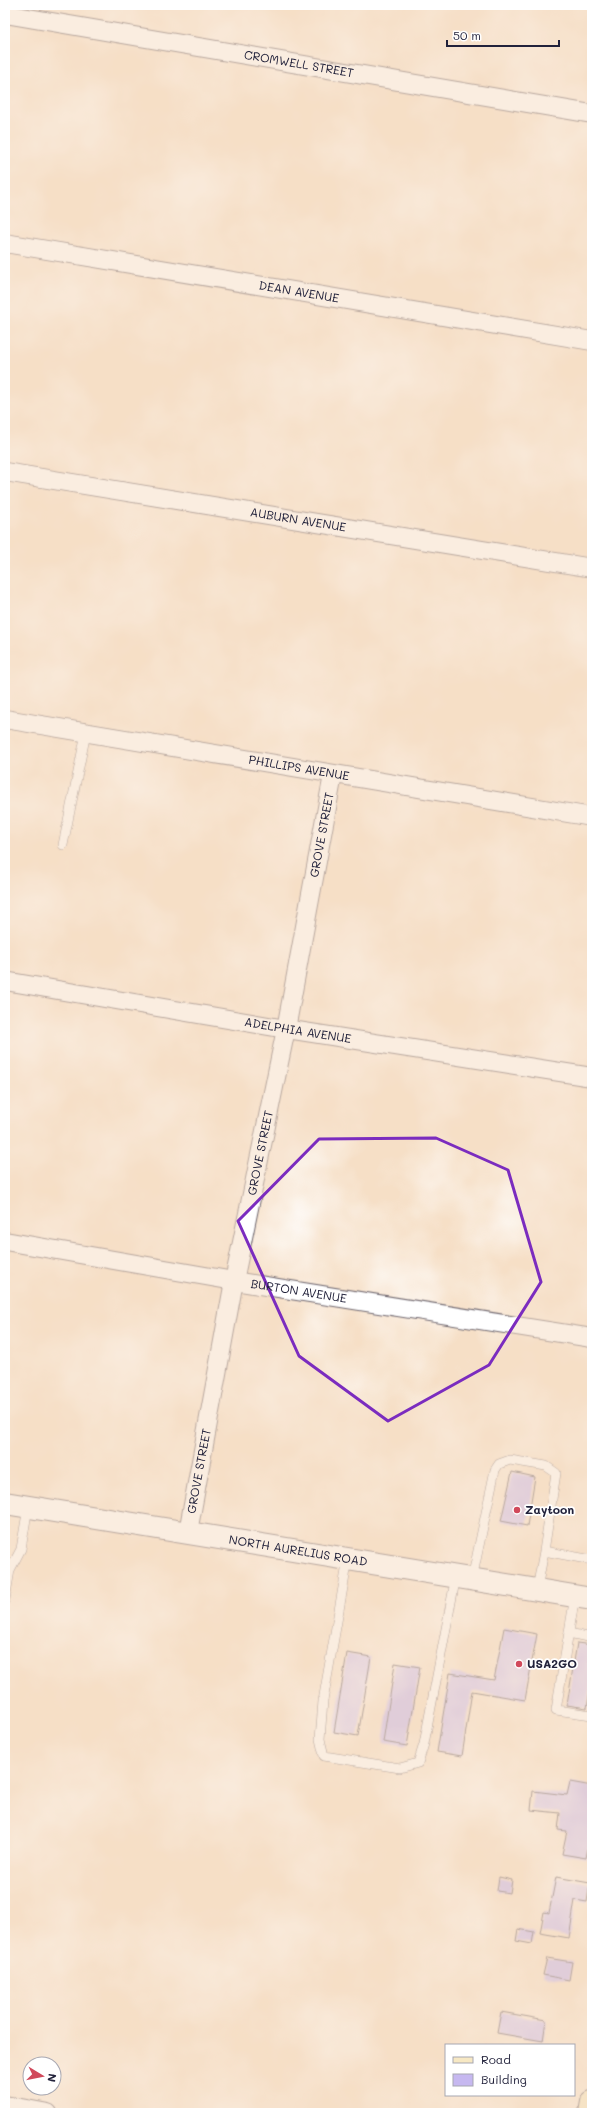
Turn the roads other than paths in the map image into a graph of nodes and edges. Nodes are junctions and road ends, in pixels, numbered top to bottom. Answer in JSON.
{"nodes":[{"id":1,"x":5,"y":14,"type":"edge"},
{"id":2,"x":592,"y":114,"type":"edge"},
{"id":3,"x":5,"y":243,"type":"edge"},
{"id":4,"x":592,"y":340,"type":"edge"},
{"id":5,"x":5,"y":472,"type":"edge"},
{"id":6,"x":592,"y":568,"type":"edge"},
{"id":7,"x":5,"y":719,"type":"edge"},
{"id":8,"x":86,"y":733,"type":"junction"},
{"id":9,"x":333,"y":775,"type":"junction"},
{"id":10,"x":592,"y":817,"type":"edge"},
{"id":11,"x":63,"y":845,"type":"dead end"},
{"id":12,"x":5,"y":982,"type":"edge"},
{"id":13,"x":286,"y":1029,"type":"junction"},
{"id":14,"x":592,"y":1077,"type":"edge"},
{"id":15,"x":5,"y":1241,"type":"edge"},
{"id":16,"x":234,"y":1281,"type":"junction"},
{"id":17,"x":592,"y":1338,"type":"edge"},
{"id":18,"x":5,"y":1503,"type":"edge"},
{"id":19,"x":28,"y":1507,"type":"junction"},
{"id":20,"x":188,"y":1532,"type":"junction"},
{"id":21,"x":544,"y":1551,"type":"junction"},
{"id":22,"x":348,"y":1558,"type":"junction"},
{"id":23,"x":592,"y":1560,"type":"edge"},
{"id":24,"x":464,"y":1577,"type":"junction"},
{"id":25,"x":537,"y":1590,"type":"junction"},
{"id":26,"x":583,"y":1597,"type":"edge"},
{"id":27,"x":5,"y":1600,"type":"edge"},
{"id":28,"x":569,"y":1633,"type":"junction"},
{"id":29,"x":592,"y":1638,"type":"edge"},
{"id":30,"x":592,"y":1715,"type":"edge"},
{"id":31,"x":592,"y":2102,"type":"edge"},
{"id":32,"x":5,"y":2105,"type":"edge"},
{"id":33,"x":48,"y":2113,"type":"edge"},
{"id":34,"x":590,"y":2113,"type":"edge"}],
"edges":[{"from":1,"to":2,"type":"street","name":"CROMWELL STREET"},
{"from":3,"to":4,"type":"street","name":"DEAN AVENUE"},
{"from":5,"to":6,"type":"street","name":"AUBURN AVENUE"},
{"from":7,"to":8,"type":"street","name":"PHILLIPS AVENUE"},
{"from":8,"to":9,"type":"street","name":"PHILLIPS AVENUE"},
{"from":8,"to":11,"type":"lane"},
{"from":9,"to":10,"type":"street","name":"PHILLIPS AVENUE"},
{"from":9,"to":13,"type":"street","name":"GROVE STREET"},
{"from":12,"to":13,"type":"street","name":"ADELPHIA AVENUE"},
{"from":13,"to":14,"type":"street","name":"ADELPHIA AVENUE"},
{"from":13,"to":16,"type":"street","name":"GROVE STREET"},
{"from":15,"to":16,"type":"street","name":"BURTON AVENUE"},
{"from":16,"to":17,"type":"street","name":"BURTON AVENUE"},
{"from":16,"to":20,"type":"street","name":"GROVE STREET"},
{"from":18,"to":19,"type":"street","name":"NORTH AURELIUS ROAD"},
{"from":19,"to":20,"type":"street","name":"NORTH AURELIUS ROAD"},
{"from":19,"to":27,"type":"lane"},
{"from":20,"to":22,"type":"street","name":"NORTH AURELIUS ROAD"},
{"from":21,"to":23,"type":"lane"},
{"from":21,"to":24,"type":"lane"},
{"from":21,"to":25,"type":"lane"},
{"from":22,"to":24,"type":"street","name":"NORTH AURELIUS ROAD"},
{"from":22,"to":24,"type":"lane"},
{"from":24,"to":25,"type":"street","name":"NORTH AURELIUS ROAD"},
{"from":25,"to":26,"type":"street","name":"NORTH AURELIUS ROAD"},
{"from":26,"to":28,"type":"lane"},
{"from":28,"to":29,"type":"lane"},
{"from":28,"to":30,"type":"lane"},
{"from":31,"to":34,"type":"main road"},
{"from":32,"to":33,"type":"street"}]}
